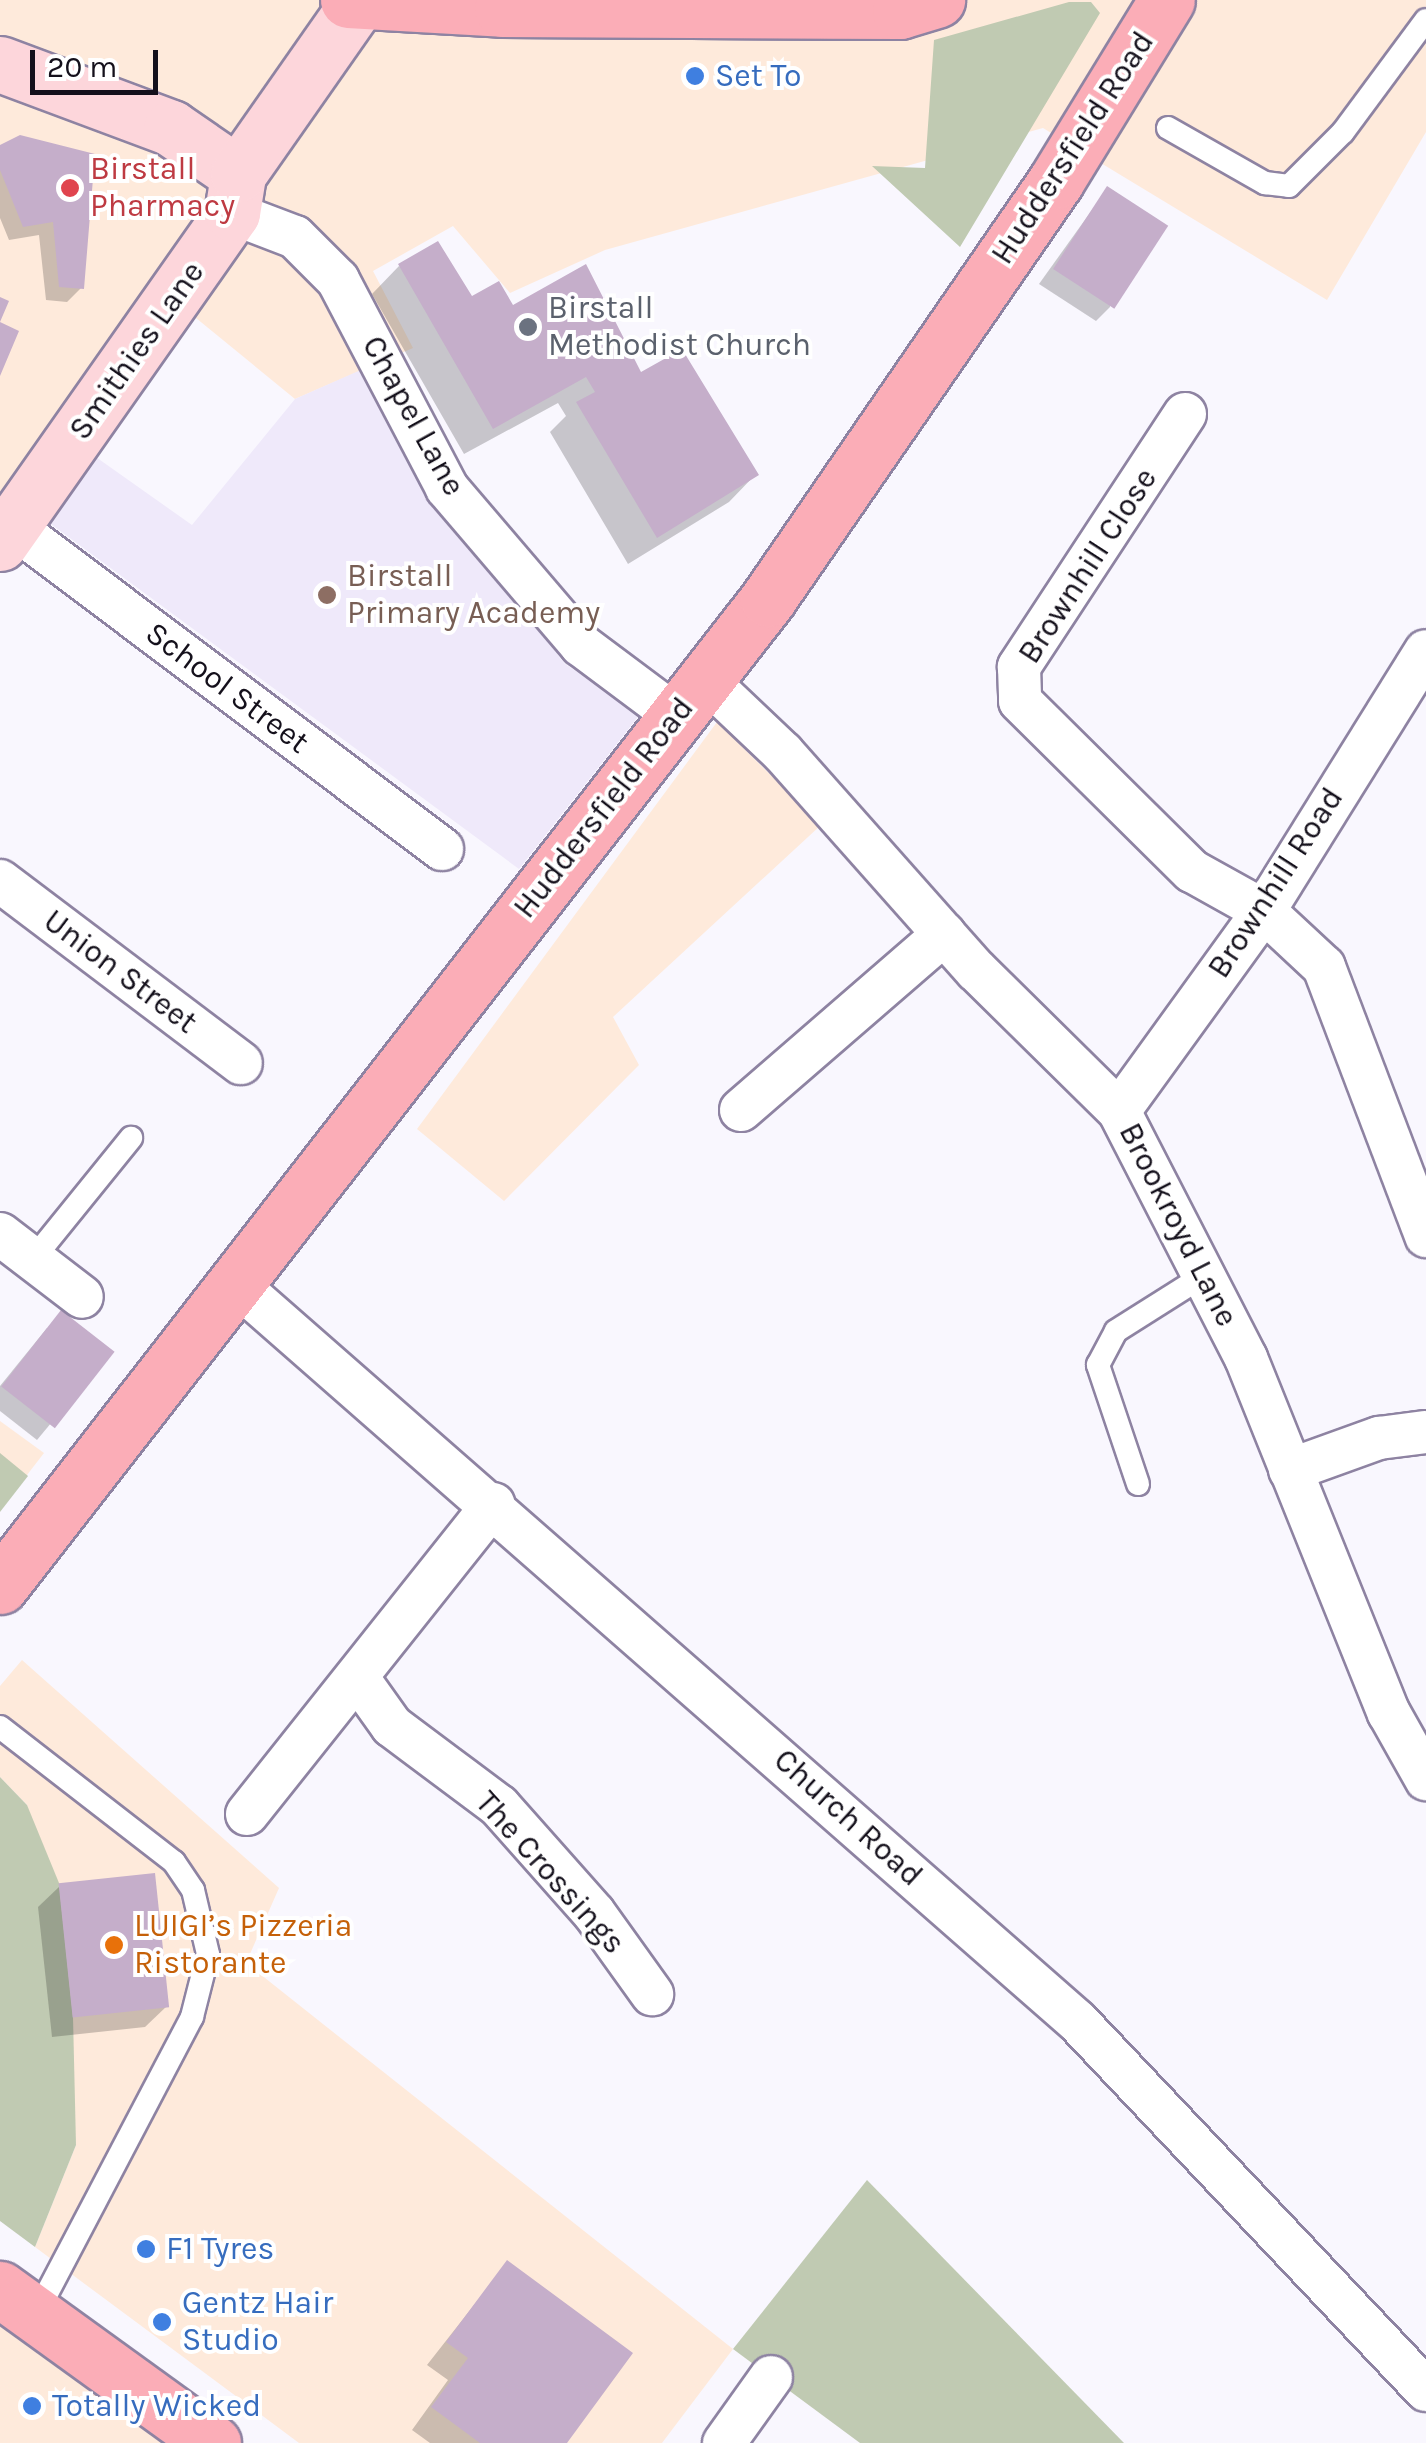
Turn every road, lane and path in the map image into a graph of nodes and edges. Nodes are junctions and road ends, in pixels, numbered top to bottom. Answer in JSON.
{"nodes":[{"id":1,"x":937,"y":0,"type":"edge"},
{"id":2,"x":1167,"y":0,"type":"edge"},
{"id":3,"x":353,"y":2,"type":"edge"},
{"id":4,"x":678,"y":5,"type":"edge"},
{"id":5,"x":1426,"y":20,"type":"edge"},
{"id":6,"x":0,"y":64,"type":"edge"},
{"id":7,"x":1168,"y":128,"type":"dead end"},
{"id":8,"x":235,"y":193,"type":"junction"},
{"id":9,"x":1185,"y":414,"type":"dead end"},
{"id":10,"x":6,"y":535,"type":"edge"},
{"id":11,"x":1426,"y":651,"type":"edge"},
{"id":12,"x":691,"y":697,"type":"junction"},
{"id":13,"x":442,"y":848,"type":"dead end"},
{"id":14,"x":0,"y":881,"type":"edge"},
{"id":15,"x":1264,"y":911,"type":"junction"},
{"id":16,"x":944,"y":934,"type":"junction"},
{"id":17,"x":241,"y":1063,"type":"dead end"},
{"id":18,"x":742,"y":1110,"type":"dead end"},
{"id":19,"x":1120,"y":1110,"type":"junction"},
{"id":20,"x":131,"y":1138,"type":"dead end"},
{"id":21,"x":1426,"y":1236,"type":"edge"},
{"id":22,"x":16,"y":1246,"type":"edge"},
{"id":23,"x":1206,"y":1274,"type":"junction"},
{"id":24,"x":234,"y":1282,"type":"junction"},
{"id":25,"x":82,"y":1297,"type":"dead end"},
{"id":26,"x":1425,"y":1432,"type":"edge"},
{"id":27,"x":1290,"y":1470,"type":"junction"},
{"id":28,"x":1138,"y":1484,"type":"dead end"},
{"id":29,"x":494,"y":1504,"type":"junction"},
{"id":30,"x":0,"y":1586,"type":"edge"},
{"id":31,"x":357,"y":1676,"type":"junction"},
{"id":32,"x":0,"y":1727,"type":"edge"},
{"id":33,"x":1426,"y":1779,"type":"edge"},
{"id":34,"x":247,"y":1814,"type":"dead end"},
{"id":35,"x":652,"y":1994,"type":"dead end"},
{"id":36,"x":18,"y":2302,"type":"edge"},
{"id":37,"x":771,"y":2377,"type":"dead end"},
{"id":38,"x":1426,"y":2390,"type":"edge"},
{"id":39,"x":213,"y":2443,"type":"edge"},
{"id":40,"x":724,"y":2443,"type":"edge"}],
"edges":[{"from":1,"to":4,"type":"main road"},
{"from":2,"to":12,"type":"main road","name":"Huddersfield Road"},
{"from":3,"to":4,"type":"main road"},
{"from":3,"to":8,"type":"street","name":"Smithies Lane"},
{"from":5,"to":7,"type":"lane"},
{"from":6,"to":8,"type":"street","name":"Chapel Lane"},
{"from":8,"to":10,"type":"street","name":"Smithies Lane"},
{"from":8,"to":12,"type":"street","name":"Chapel Lane"},
{"from":9,"to":15,"type":"street","name":"Brownhill Close"},
{"from":10,"to":13,"type":"street","name":"School Street"},
{"from":11,"to":15,"type":"street","name":"Brownhill Road"},
{"from":12,"to":16,"type":"street","name":"Brookroyd Lane"},
{"from":12,"to":24,"type":"main road","name":"Huddersfield Road"},
{"from":14,"to":17,"type":"street","name":"Union Street"},
{"from":15,"to":19,"type":"street","name":"Brownhill Road"},
{"from":15,"to":21,"type":"street","name":"Brownhill Close"},
{"from":16,"to":18,"type":"street"},
{"from":16,"to":19,"type":"street","name":"Brookroyd Lane"},
{"from":19,"to":23,"type":"street","name":"Brookroyd Lane"},
{"from":20,"to":22,"type":"lane"},
{"from":22,"to":25,"type":"street"},
{"from":23,"to":27,"type":"street","name":"Brookroyd Lane"},
{"from":23,"to":28,"type":"lane"},
{"from":24,"to":29,"type":"street","name":"Church Road"},
{"from":24,"to":30,"type":"main road","name":"Huddersfield Road"},
{"from":26,"to":27,"type":"street"},
{"from":27,"to":33,"type":"street","name":"Brookroyd Lane"},
{"from":29,"to":31,"type":"street"},
{"from":29,"to":38,"type":"street","name":"Church Road"},
{"from":31,"to":34,"type":"street"},
{"from":31,"to":35,"type":"street","name":"The Crossings"},
{"from":32,"to":36,"type":"lane"},
{"from":36,"to":39,"type":"main road"},
{"from":37,"to":40,"type":"street"}]}
